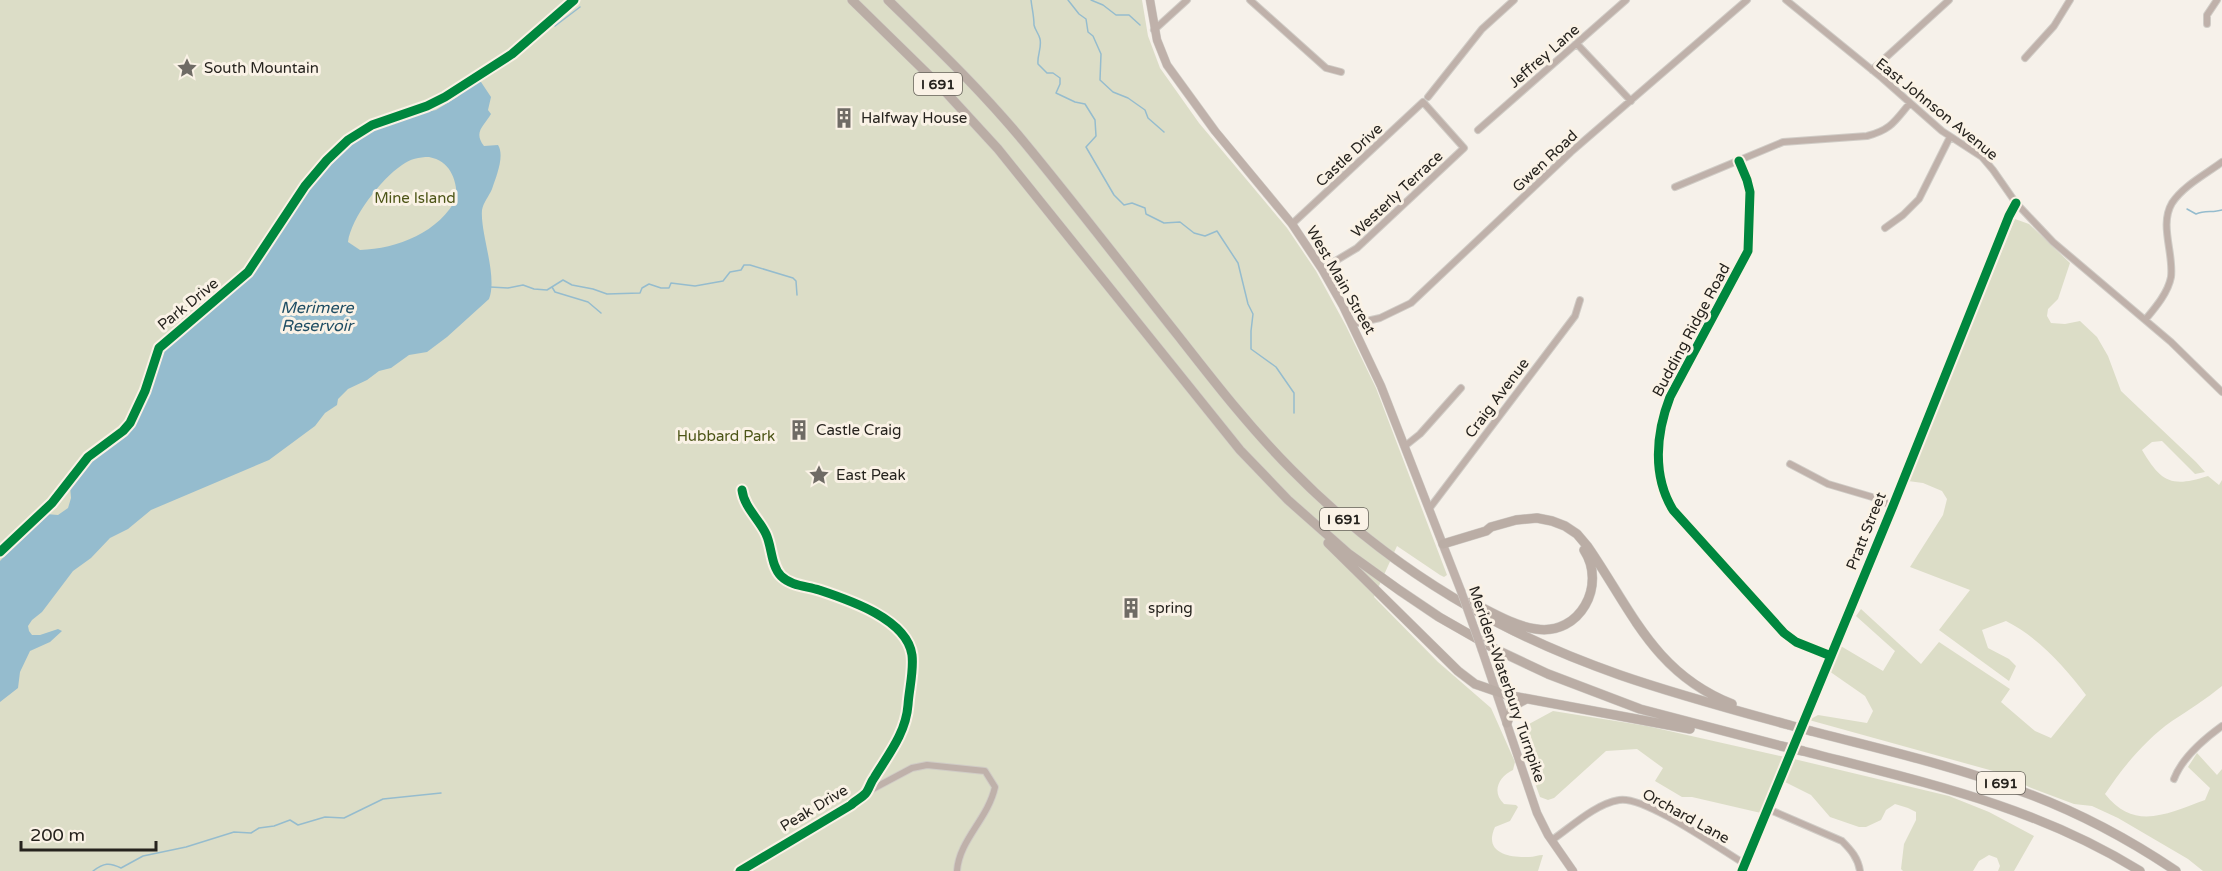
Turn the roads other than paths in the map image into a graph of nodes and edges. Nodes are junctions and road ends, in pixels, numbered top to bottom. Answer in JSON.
{"nodes":[{"id":1,"x":574,"y":0,"type":"edge"},
{"id":2,"x":852,"y":0,"type":"edge"},
{"id":3,"x":888,"y":0,"type":"edge"},
{"id":4,"x":1150,"y":0,"type":"edge"},
{"id":5,"x":1188,"y":0,"type":"edge"},
{"id":6,"x":1250,"y":0,"type":"edge"},
{"id":7,"x":1514,"y":0,"type":"edge"},
{"id":8,"x":1626,"y":0,"type":"edge"},
{"id":9,"x":1747,"y":0,"type":"edge"},
{"id":10,"x":1785,"y":0,"type":"edge"},
{"id":11,"x":1948,"y":0,"type":"edge"},
{"id":12,"x":2070,"y":0,"type":"edge"},
{"id":13,"x":2217,"y":0,"type":"edge"},
{"id":14,"x":2207,"y":24,"type":"dead end"},
{"id":15,"x":1154,"y":30,"type":"junction"},
{"id":16,"x":1577,"y":44,"type":"junction"},
{"id":17,"x":2025,"y":58,"type":"dead end"},
{"id":18,"x":1872,"y":70,"type":"junction"},
{"id":19,"x":1341,"y":72,"type":"dead end"},
{"id":20,"x":1428,"y":97,"type":"dead end"},
{"id":21,"x":1631,"y":101,"type":"junction"},
{"id":22,"x":1423,"y":102,"type":"joint"},
{"id":23,"x":1910,"y":103,"type":"junction"},
{"id":24,"x":1478,"y":130,"type":"dead end"},
{"id":25,"x":1950,"y":137,"type":"junction"},
{"id":26,"x":1739,"y":161,"type":"junction"},
{"id":27,"x":2222,"y":162,"type":"edge"},
{"id":28,"x":1675,"y":188,"type":"dead end"},
{"id":29,"x":2016,"y":203,"type":"junction"},
{"id":30,"x":1292,"y":224,"type":"junction"},
{"id":31,"x":1885,"y":228,"type":"dead end"},
{"id":32,"x":1322,"y":269,"type":"junction"},
{"id":33,"x":1580,"y":300,"type":"dead end"},
{"id":34,"x":2145,"y":320,"type":"junction"},
{"id":35,"x":1353,"y":324,"type":"junction"},
{"id":36,"x":1461,"y":388,"type":"dead end"},
{"id":37,"x":2222,"y":392,"type":"edge"},
{"id":38,"x":1405,"y":446,"type":"junction"},
{"id":39,"x":1790,"y":464,"type":"dead end"},
{"id":40,"x":742,"y":490,"type":"dead end"},
{"id":41,"x":1426,"y":500,"type":"joint"},
{"id":42,"x":1893,"y":506,"type":"junction"},
{"id":43,"x":1296,"y":508,"type":"junction"},
{"id":44,"x":1429,"y":509,"type":"junction"},
{"id":45,"x":1486,"y":531,"type":"junction"},
{"id":46,"x":1443,"y":544,"type":"junction"},
{"id":47,"x":0,"y":552,"type":"edge"},
{"id":48,"x":1428,"y":582,"type":"junction"},
{"id":49,"x":1831,"y":656,"type":"junction"},
{"id":50,"x":1497,"y":692,"type":"junction"},
{"id":51,"x":1526,"y":699,"type":"junction"},
{"id":52,"x":1773,"y":720,"type":"junction"},
{"id":53,"x":1507,"y":723,"type":"junction"},
{"id":54,"x":2222,"y":726,"type":"edge"},
{"id":55,"x":1756,"y":739,"type":"junction"},
{"id":56,"x":2174,"y":779,"type":"dead end"},
{"id":57,"x":867,"y":792,"type":"junction"},
{"id":58,"x":1768,"y":809,"type":"junction"},
{"id":59,"x":1552,"y":840,"type":"junction"},
{"id":60,"x":1745,"y":864,"type":"junction"},
{"id":61,"x":740,"y":871,"type":"edge"},
{"id":62,"x":957,"y":871,"type":"edge"},
{"id":63,"x":1573,"y":871,"type":"edge"},
{"id":64,"x":1742,"y":871,"type":"edge"},
{"id":65,"x":1860,"y":871,"type":"edge"},
{"id":66,"x":2140,"y":871,"type":"edge"},
{"id":67,"x":2176,"y":871,"type":"edge"}],
"edges":[{"from":1,"to":47,"type":"street","name":"Park Drive"},
{"from":2,"to":43,"type":"highway","number":"I 691"},
{"from":3,"to":48,"type":"highway","number":"I 691"},
{"from":4,"to":15,"type":"main road","name":"West Main Street"},
{"from":5,"to":15,"type":"street"},
{"from":6,"to":19,"type":"street"},
{"from":7,"to":20,"type":"street"},
{"from":8,"to":16,"type":"street","name":"Jeffrey Lane"},
{"from":9,"to":21,"type":"street","name":"Gwen Road"},
{"from":10,"to":18,"type":"street","name":"East Johnson Avenue"},
{"from":11,"to":18,"type":"street"},
{"from":12,"to":17,"type":"street"},
{"from":13,"to":14,"type":"street"},
{"from":15,"to":30,"type":"main road","name":"West Main Street"},
{"from":16,"to":21,"type":"street"},
{"from":16,"to":24,"type":"street","name":"Jeffrey Lane"},
{"from":18,"to":23,"type":"street","name":"East Johnson Avenue"},
{"from":21,"to":35,"type":"street","name":"Gwen Road"},
{"from":22,"to":30,"type":"street","name":"Castle Drive"},
{"from":22,"to":32,"type":"street","name":"Westerly Terrace"},
{"from":23,"to":25,"type":"street","name":"East Johnson Avenue"},
{"from":23,"to":26,"type":"street"},
{"from":25,"to":29,"type":"street","name":"East Johnson Avenue"},
{"from":25,"to":31,"type":"street"},
{"from":26,"to":28,"type":"street"},
{"from":26,"to":49,"type":"street","name":"Budding Ridge Road"},
{"from":27,"to":34,"type":"street"},
{"from":29,"to":34,"type":"street","name":"East Johnson Avenue"},
{"from":29,"to":42,"type":"street","name":"Pratt Street"},
{"from":30,"to":32,"type":"main road","name":"West Main Street"},
{"from":32,"to":35,"type":"main road","name":"West Main Street"},
{"from":33,"to":44,"type":"street","name":"Craig Avenue"},
{"from":34,"to":37,"type":"street","name":"East Johnson Avenue"},
{"from":35,"to":38,"type":"main road","name":"West Main Street"},
{"from":36,"to":38,"type":"street"},
{"from":38,"to":41,"type":"main road","name":"West Main Street"},
{"from":39,"to":42,"type":"street"},
{"from":40,"to":57,"type":"street","name":"Peak Drive"},
{"from":41,"to":44,"type":"main road","name":"Meriden-Waterbury Turnpike"},
{"from":42,"to":49,"type":"street","name":"Pratt Street"},
{"from":43,"to":50,"type":"highway"},
{"from":43,"to":55,"type":"highway","number":"I 691"},
{"from":44,"to":46,"type":"main road","name":"Meriden-Waterbury Turnpike"},
{"from":45,"to":46,"type":"highway"},
{"from":45,"to":48,"type":"highway"},
{"from":45,"to":52,"type":"highway"},
{"from":46,"to":50,"type":"main road","name":"Meriden-Waterbury Turnpike","bridge":true},
{"from":48,"to":52,"type":"highway","number":"I 691"},
{"from":49,"to":58,"type":"street","name":"Pratt Street"},
{"from":50,"to":51,"type":"highway"},
{"from":50,"to":53,"type":"main road","name":"Meriden-Waterbury Turnpike"},
{"from":51,"to":53,"type":"highway"},
{"from":51,"to":55,"type":"highway"},
{"from":52,"to":67,"type":"highway","number":"I 691","bridge":true},
{"from":53,"to":59,"type":"main road","name":"Meriden-Waterbury Turnpike"},
{"from":54,"to":56,"type":"street"},
{"from":55,"to":66,"type":"highway","number":"I 691","bridge":true},
{"from":57,"to":61,"type":"street","name":"Peak Drive"},
{"from":57,"to":62,"type":"street"},
{"from":58,"to":60,"type":"street","name":"Pratt Street"},
{"from":58,"to":65,"type":"street"},
{"from":59,"to":60,"type":"street","name":"Orchard Lane"},
{"from":59,"to":63,"type":"main road","name":"Meriden-Waterbury Turnpike"},
{"from":60,"to":64,"type":"street","name":"Pratt Street"}]}
